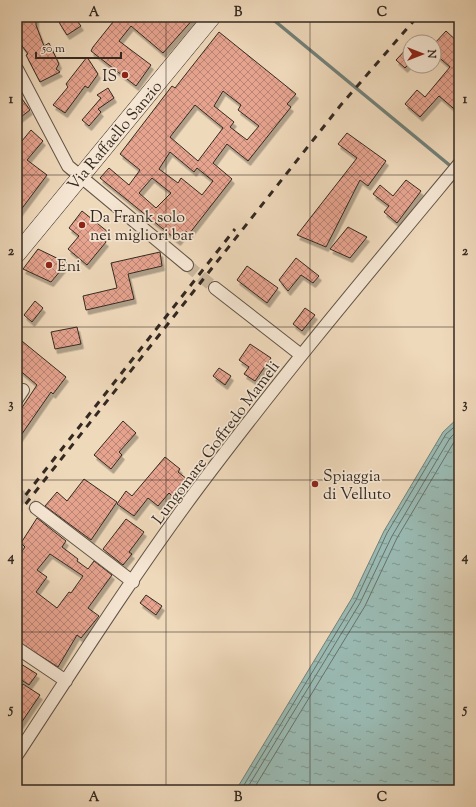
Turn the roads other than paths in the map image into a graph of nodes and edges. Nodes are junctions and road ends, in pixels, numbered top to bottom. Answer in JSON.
{"nodes":[{"id":1,"x":212,"y":17,"type":"edge"},
{"id":2,"x":17,"y":69,"type":"edge"},
{"id":3,"x":459,"y":164,"type":"edge"},
{"id":4,"x":79,"y":177,"type":"junction"},
{"id":5,"x":17,"y":254,"type":"edge"},
{"id":6,"x":186,"y":265,"type":"tunnel mouth"},
{"id":7,"x":215,"y":288,"type":"tunnel mouth"},
{"id":8,"x":301,"y":355,"type":"junction"},
{"id":9,"x":36,"y":508,"type":"tunnel mouth"},
{"id":10,"x":133,"y":582,"type":"junction"},
{"id":11,"x":17,"y":648,"type":"edge"},
{"id":12,"x":66,"y":682,"type":"junction"},
{"id":13,"x":17,"y":755,"type":"edge"}],
"edges":[{"from":1,"to":4,"type":"main road","name":"Via Raffaello Sanzio"},
{"from":2,"to":4,"type":"street"},
{"from":3,"to":8,"type":"street","name":"Lungomare Goffredo Mameli"},
{"from":4,"to":5,"type":"main road","name":"Via Raffaello Sanzio"},
{"from":4,"to":6,"type":"street"},
{"from":7,"to":8,"type":"street"},
{"from":8,"to":10,"type":"street","name":"Lungomare Goffredo Mameli"},
{"from":9,"to":10,"type":"street"},
{"from":10,"to":12,"type":"street","name":"Lungomare Goffredo Mameli"},
{"from":11,"to":12,"type":"street"},
{"from":12,"to":13,"type":"street","name":"Lungomare Goffredo Mameli"}]}
